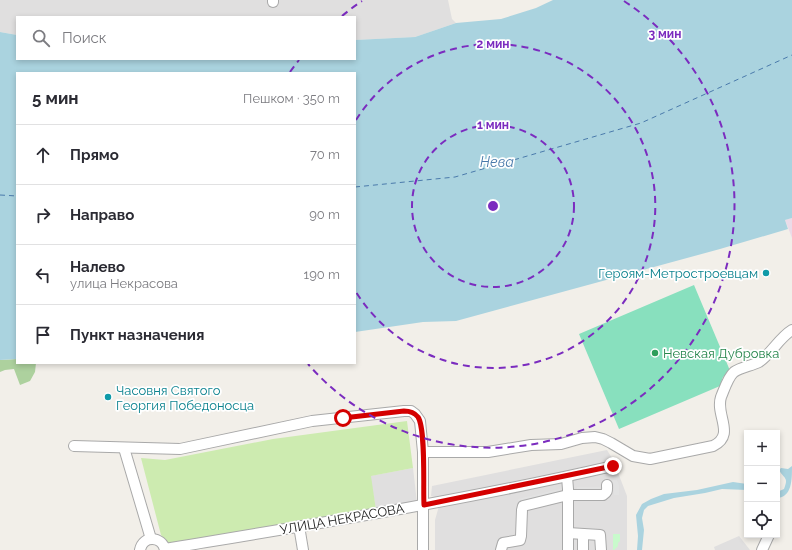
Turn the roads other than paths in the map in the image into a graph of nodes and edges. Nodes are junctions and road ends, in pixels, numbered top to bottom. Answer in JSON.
{"nodes":[{"id":1,"x":792,"y":330,"type":"edge"},
{"id":2,"x":74,"y":446,"type":"dead end"},
{"id":3,"x":124,"y":448,"type":"junction"},
{"id":4,"x":423,"y":452,"type":"junction"},
{"id":5,"x":613,"y":466,"type":"dead end"},
{"id":6,"x":567,"y":476,"type":"junction"},
{"id":7,"x":607,"y":485,"type":"dead end"},
{"id":8,"x":568,"y":495,"type":"junction"},
{"id":9,"x":424,"y":505,"type":"junction"},
{"id":10,"x":299,"y":526,"type":"junction"},
{"id":11,"x":568,"y":533,"type":"junction"},
{"id":12,"x":583,"y":534,"type":"junction"},
{"id":13,"x":768,"y":538,"type":"edge"},
{"id":14,"x":151,"y":539,"type":"junction"},
{"id":15,"x":165,"y":549,"type":"edge"},
{"id":16,"x":140,"y":550,"type":"edge"},
{"id":17,"x":303,"y":550,"type":"edge"},
{"id":18,"x":423,"y":550,"type":"edge"},
{"id":19,"x":501,"y":550,"type":"edge"},
{"id":20,"x":568,"y":550,"type":"edge"},
{"id":21,"x":583,"y":550,"type":"edge"},
{"id":22,"x":601,"y":550,"type":"edge"},
{"id":23,"x":762,"y":550,"type":"edge"}],
"edges":[{"from":1,"to":4,"type":"street"},
{"from":2,"to":3,"type":"street"},
{"from":3,"to":4,"type":"street"},
{"from":3,"to":14,"type":"street"},
{"from":4,"to":9,"type":"street"},
{"from":5,"to":6,"type":"street","name":"УЛИЦА НЕКРАСОВА"},
{"from":6,"to":8,"type":"street"},
{"from":6,"to":9,"type":"street","name":"УЛИЦА НЕКРАСОВА"},
{"from":7,"to":8,"type":"street"},
{"from":8,"to":11,"type":"street"},
{"from":8,"to":19,"type":"street"},
{"from":9,"to":10,"type":"street","name":"УЛИЦА НЕКРАСОВА"},
{"from":9,"to":18,"type":"street"},
{"from":10,"to":15,"type":"street","name":"УЛИЦА НЕКРАСОВА"},
{"from":10,"to":17,"type":"street"},
{"from":11,"to":12,"type":"street"},
{"from":11,"to":20,"type":"street"},
{"from":12,"to":21,"type":"street"},
{"from":12,"to":22,"type":"street"},
{"from":13,"to":23,"type":"street"},
{"from":14,"to":15,"type":"street"},
{"from":14,"to":16,"type":"street"}]}
